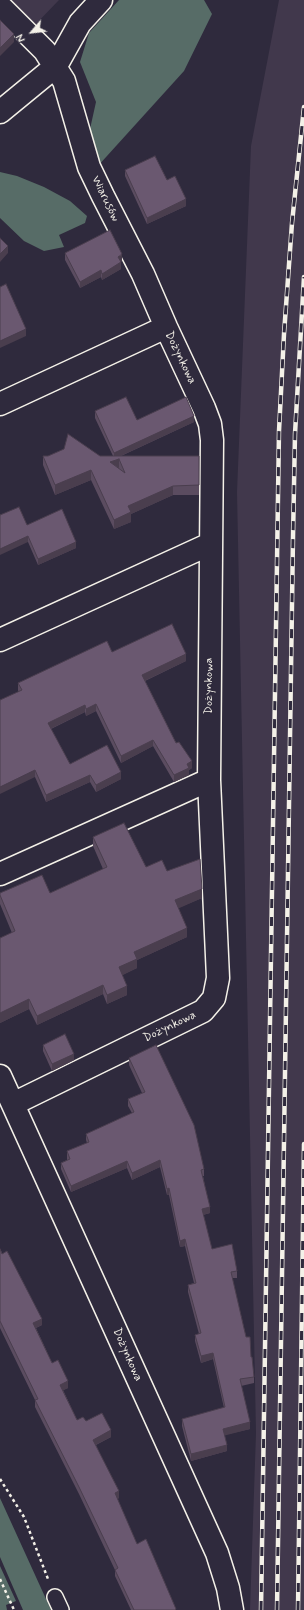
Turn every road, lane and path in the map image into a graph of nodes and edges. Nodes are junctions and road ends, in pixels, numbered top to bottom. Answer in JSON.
{"nodes":[{"id":1,"x":101,"y":0,"type":"edge"},
{"id":2,"x":0,"y":6,"type":"edge"},
{"id":3,"x":56,"y":66,"type":"junction"},
{"id":4,"x":0,"y":112,"type":"edge"},
{"id":5,"x":166,"y":327,"type":"junction"},
{"id":6,"x":0,"y":404,"type":"edge"},
{"id":7,"x":210,"y":544,"type":"junction"},
{"id":8,"x":0,"y":640,"type":"edge"},
{"id":9,"x":209,"y":780,"type":"junction"},
{"id":10,"x":0,"y":874,"type":"edge"},
{"id":11,"x":0,"y":1076,"type":"edge"},
{"id":12,"x":13,"y":1104,"type":"junction"},
{"id":13,"x":0,"y":1479,"type":"edge"},
{"id":14,"x":0,"y":1579,"type":"edge"},
{"id":15,"x":58,"y":1603,"type":"edge"},
{"id":16,"x":14,"y":1610,"type":"edge"},
{"id":17,"x":232,"y":1610,"type":"edge"}],
"edges":[{"from":1,"to":3,"type":"street"},
{"from":2,"to":3,"type":"street","name":"Wiarusów"},
{"from":3,"to":4,"type":"street"},
{"from":3,"to":5,"type":"street","name":"Wiarusów"},
{"from":5,"to":6,"type":"street","name":"Dożynkowa"},
{"from":5,"to":7,"type":"street","name":"Dożynkowa"},
{"from":7,"to":8,"type":"street"},
{"from":7,"to":9,"type":"street","name":"Dożynkowa"},
{"from":9,"to":10,"type":"street"},
{"from":9,"to":12,"type":"street","name":"Dożynkowa"},
{"from":11,"to":12,"type":"street","name":"Dożynkowa"},
{"from":12,"to":17,"type":"street","name":"Dożynkowa"},
{"from":13,"to":15,"type":"path"},
{"from":14,"to":16,"type":"path"}]}
